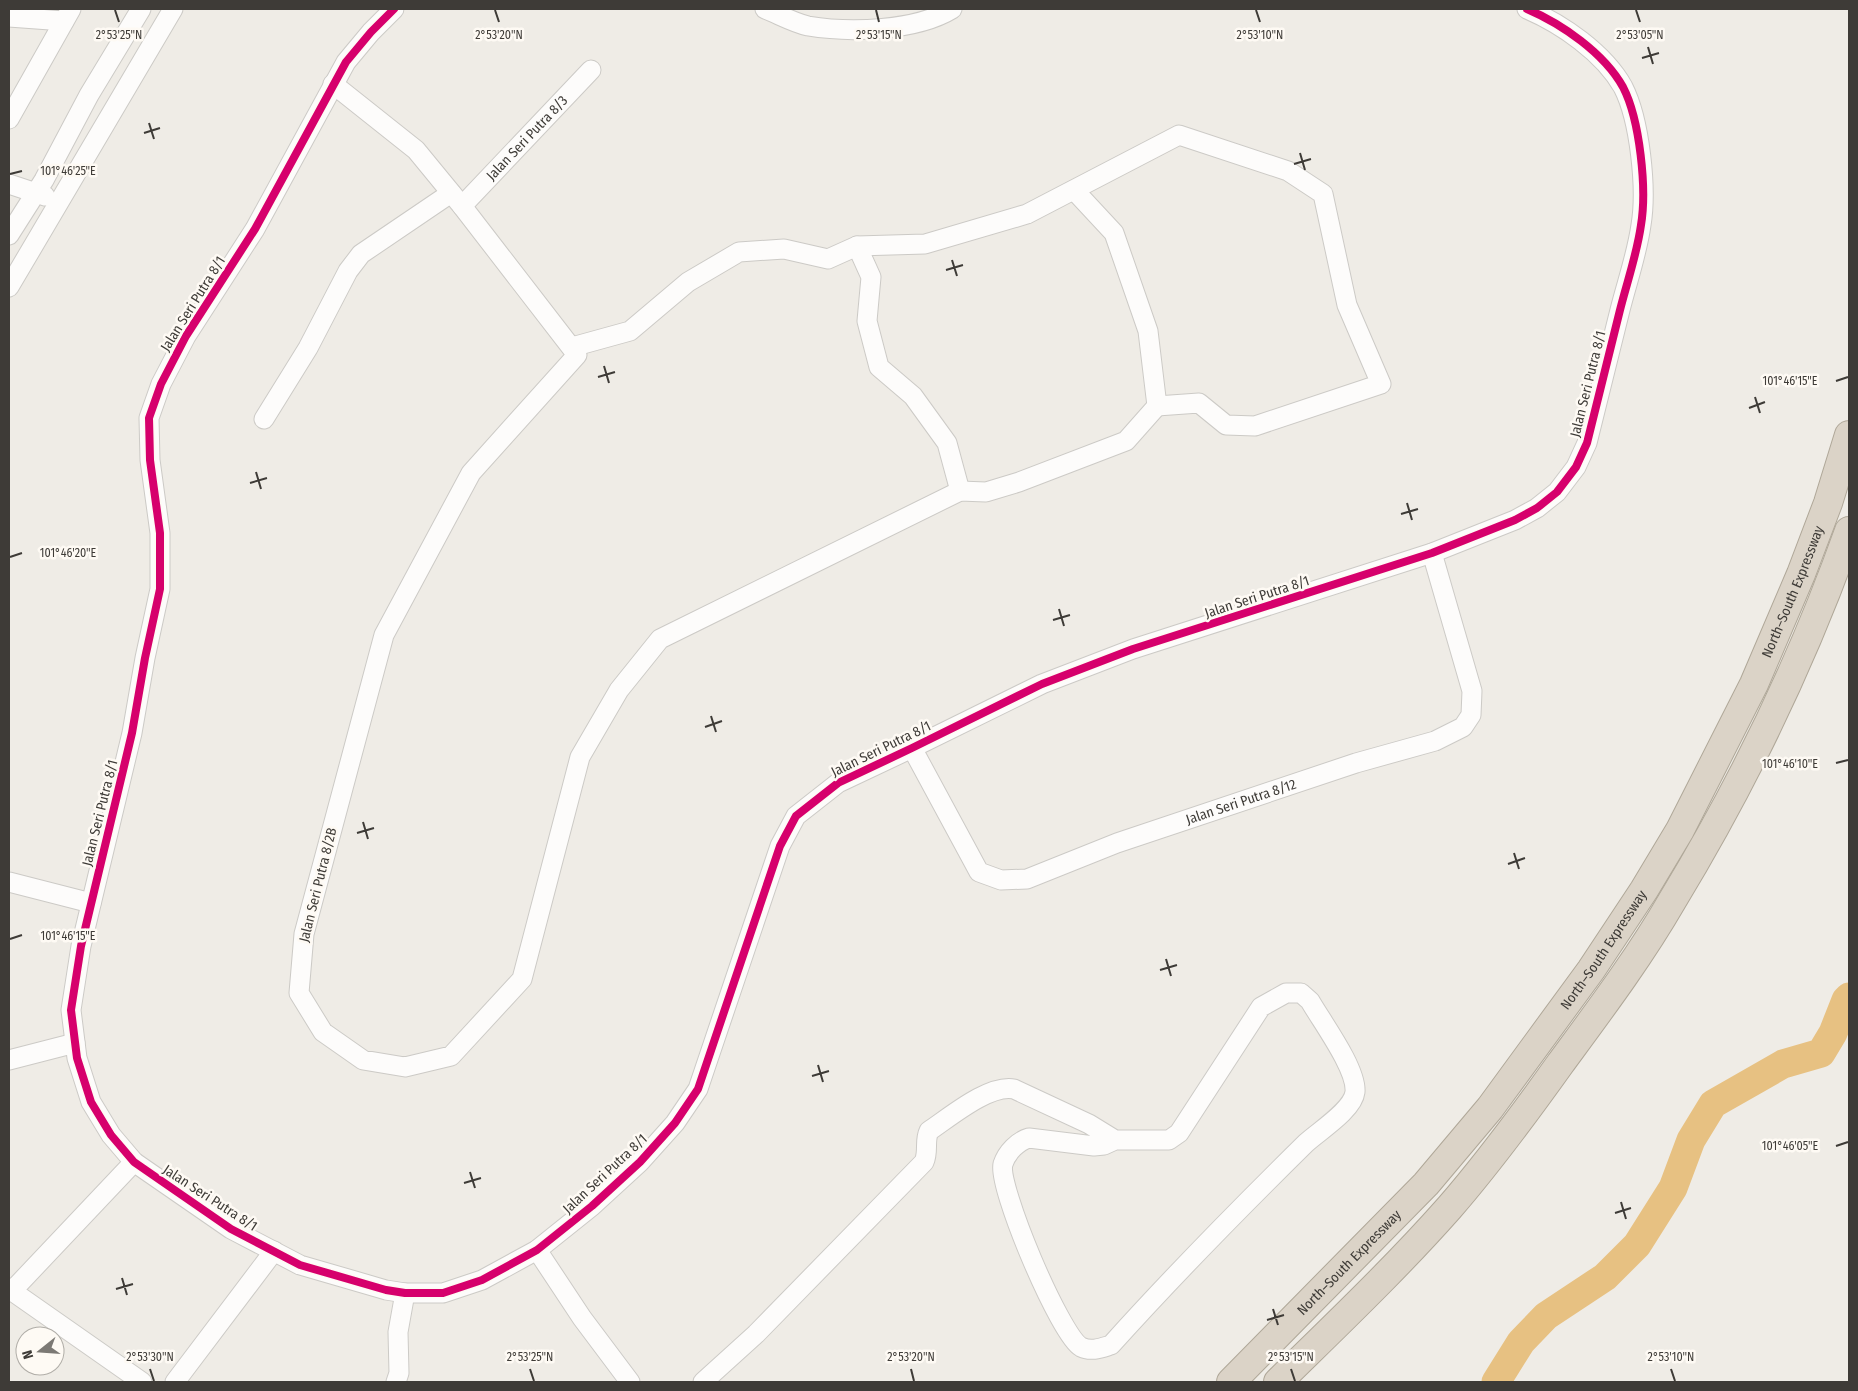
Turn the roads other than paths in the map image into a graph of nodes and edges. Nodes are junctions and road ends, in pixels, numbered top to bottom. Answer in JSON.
{"nodes":[{"id":1,"x":141,"y":9,"type":"edge"},
{"id":2,"x":173,"y":9,"type":"edge"},
{"id":3,"x":394,"y":9,"type":"edge"},
{"id":4,"x":765,"y":9,"type":"edge"},
{"id":5,"x":952,"y":9,"type":"edge"},
{"id":6,"x":1527,"y":9,"type":"edge"},
{"id":7,"x":67,"y":15,"type":"edge"},
{"id":8,"x":9,"y":17,"type":"edge"},
{"id":9,"x":591,"y":70,"type":"dead end"},
{"id":10,"x":333,"y":84,"type":"junction"},
{"id":11,"x":9,"y":119,"type":"edge"},
{"id":12,"x":9,"y":184,"type":"edge"},
{"id":13,"x":1074,"y":190,"type":"junction"},
{"id":14,"x":34,"y":193,"type":"junction"},
{"id":15,"x":456,"y":199,"type":"junction"},
{"id":16,"x":61,"y":201,"type":"junction"},
{"id":17,"x":9,"y":235,"type":"edge"},
{"id":18,"x":857,"y":246,"type":"junction"},
{"id":19,"x":9,"y":287,"type":"edge"},
{"id":20,"x":572,"y":347,"type":"junction"},
{"id":21,"x":1157,"y":406,"type":"junction"},
{"id":22,"x":264,"y":419,"type":"dead end"},
{"id":23,"x":1849,"y":435,"type":"edge"},
{"id":24,"x":960,"y":490,"type":"junction"},
{"id":25,"x":1849,"y":532,"type":"edge"},
{"id":26,"x":1432,"y":553,"type":"junction"},
{"id":27,"x":912,"y":748,"type":"junction"},
{"id":28,"x":9,"y":882,"type":"edge"},
{"id":29,"x":91,"y":902,"type":"junction"},
{"id":30,"x":75,"y":1043,"type":"junction"},
{"id":31,"x":9,"y":1060,"type":"edge"},
{"id":32,"x":1115,"y":1140,"type":"junction"},
{"id":33,"x":134,"y":1162,"type":"junction"},
{"id":34,"x":537,"y":1250,"type":"junction"},
{"id":35,"x":274,"y":1251,"type":"junction"},
{"id":36,"x":10,"y":1289,"type":"edge"},
{"id":37,"x":405,"y":1294,"type":"junction"},
{"id":38,"x":142,"y":1382,"type":"edge"},
{"id":39,"x":175,"y":1382,"type":"edge"},
{"id":40,"x":396,"y":1382,"type":"edge"},
{"id":41,"x":630,"y":1382,"type":"edge"},
{"id":42,"x":702,"y":1382,"type":"edge"},
{"id":43,"x":1231,"y":1382,"type":"edge"},
{"id":44,"x":1278,"y":1382,"type":"edge"}],
"edges":[{"from":1,"to":14,"type":"street"},
{"from":2,"to":16,"type":"street"},
{"from":3,"to":10,"type":"street","name":"Jalan Seri Putra 8/1"},
{"from":4,"to":5,"type":"street"},
{"from":6,"to":26,"type":"street","name":"Jalan Seri Putra 8/1"},
{"from":7,"to":8,"type":"street"},
{"from":7,"to":11,"type":"street"},
{"from":9,"to":15,"type":"street","name":"Jalan Seri Putra 8/3"},
{"from":10,"to":15,"type":"street"},
{"from":10,"to":29,"type":"street","name":"Jalan Seri Putra 8/1"},
{"from":12,"to":14,"type":"street"},
{"from":13,"to":18,"type":"street"},
{"from":13,"to":21,"type":"street"},
{"from":13,"to":21,"type":"street"},
{"from":14,"to":16,"type":"street"},
{"from":14,"to":17,"type":"street"},
{"from":15,"to":20,"type":"street"},
{"from":15,"to":22,"type":"street","name":"Jalan Seri Putra 8/3"},
{"from":16,"to":19,"type":"street"},
{"from":18,"to":20,"type":"street"},
{"from":18,"to":24,"type":"street"},
{"from":20,"to":24,"type":"street","name":"Jalan Seri Putra 8/2B"},
{"from":21,"to":24,"type":"street"},
{"from":23,"to":43,"type":"highway","name":"North–South Expressway"},
{"from":25,"to":44,"type":"highway"},
{"from":26,"to":27,"type":"street","name":"Jalan Seri Putra 8/1"},
{"from":26,"to":27,"type":"street","name":"Jalan Seri Putra 8/12"},
{"from":27,"to":34,"type":"street","name":"Jalan Seri Putra 8/1"},
{"from":28,"to":29,"type":"street"},
{"from":29,"to":30,"type":"street","name":"Jalan Seri Putra 8/1"},
{"from":30,"to":31,"type":"street"},
{"from":30,"to":33,"type":"street","name":"Jalan Seri Putra 8/1"},
{"from":32,"to":32,"type":"street"},
{"from":32,"to":42,"type":"street"},
{"from":33,"to":35,"type":"street","name":"Jalan Seri Putra 8/1"},
{"from":33,"to":36,"type":"street"},
{"from":34,"to":37,"type":"street","name":"Jalan Seri Putra 8/1"},
{"from":34,"to":41,"type":"street"},
{"from":35,"to":37,"type":"street","name":"Jalan Seri Putra 8/1"},
{"from":35,"to":39,"type":"street"},
{"from":36,"to":38,"type":"street"},
{"from":37,"to":40,"type":"street"}]}
